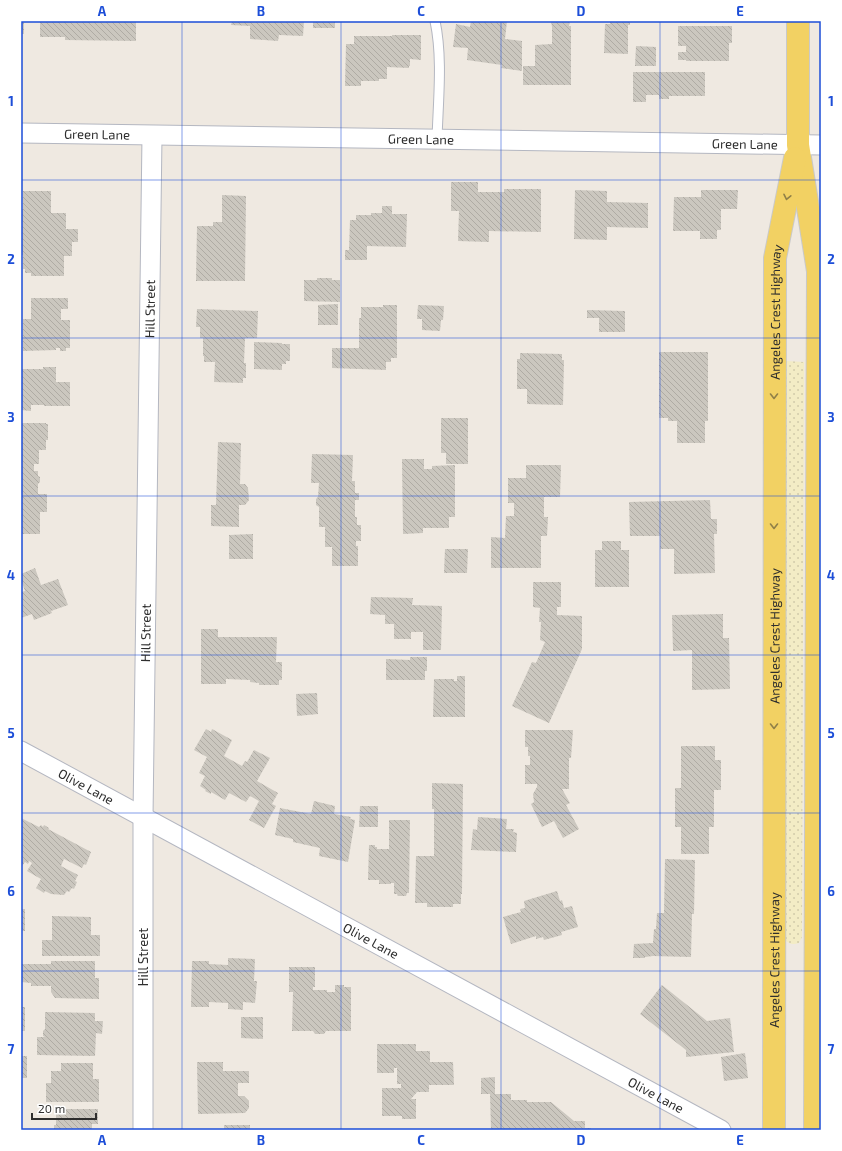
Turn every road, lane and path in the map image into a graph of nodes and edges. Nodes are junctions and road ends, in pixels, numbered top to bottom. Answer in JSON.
{"nodes":[{"id":1,"x":435,"y":21,"type":"edge"},
{"id":2,"x":798,"y":21,"type":"edge"},
{"id":3,"x":21,"y":134,"type":"edge"},
{"id":4,"x":152,"y":136,"type":"junction"},
{"id":5,"x":437,"y":140,"type":"junction"},
{"id":6,"x":798,"y":145,"type":"junction"},
{"id":7,"x":821,"y":145,"type":"edge"},
{"id":8,"x":819,"y":425,"type":"edge"},
{"id":9,"x":21,"y":751,"type":"edge"},
{"id":10,"x":143,"y":818,"type":"junction"},
{"id":11,"x":818,"y":1022,"type":"edge"},
{"id":12,"x":143,"y":1130,"type":"edge"},
{"id":13,"x":721,"y":1130,"type":"edge"},
{"id":14,"x":774,"y":1130,"type":"edge"},
{"id":15,"x":815,"y":1130,"type":"edge"}],
"edges":[{"from":1,"to":5,"type":"lane"},
{"from":2,"to":6,"type":"main road","name":"Angeles Crest Highway"},
{"from":3,"to":4,"type":"street","name":"Green Lane"},
{"from":4,"to":5,"type":"street","name":"Green Lane"},
{"from":4,"to":10,"type":"street","name":"Hill Street"},
{"from":5,"to":6,"type":"street","name":"Green Lane"},
{"from":6,"to":7,"type":"street","name":"Green Lane"},
{"from":6,"to":8,"type":"main road","name":"Angeles Crest Highway"},
{"from":6,"to":14,"type":"main road","name":"Angeles Crest Highway","one_way":true},
{"from":8,"to":11,"type":"main road","name":"Angeles Crest Highway"},
{"from":9,"to":10,"type":"street","name":"Olive Lane"},
{"from":10,"to":12,"type":"street","name":"Hill Street"},
{"from":10,"to":13,"type":"street","name":"Olive Lane"},
{"from":11,"to":15,"type":"main road","name":"Angeles Crest Highway"}]}
